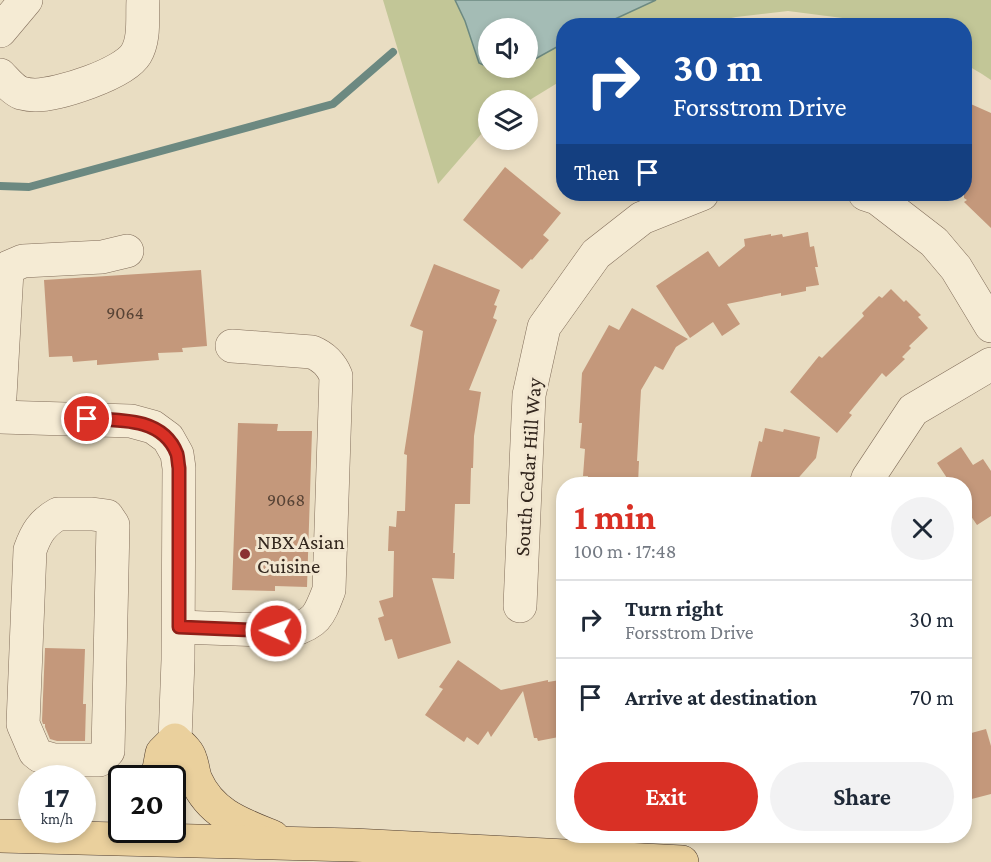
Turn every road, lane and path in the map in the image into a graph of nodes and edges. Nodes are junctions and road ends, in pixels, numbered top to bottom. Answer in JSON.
{"nodes":[{"id":1,"x":26,"y":0,"type":"edge"},
{"id":2,"x":143,"y":0,"type":"edge"},
{"id":3,"x":0,"y":31,"type":"edge"},
{"id":4,"x":0,"y":75,"type":"edge"},
{"id":5,"x":684,"y":201,"type":"edge"},
{"id":6,"x":881,"y":201,"type":"edge"},
{"id":7,"x":127,"y":251,"type":"dead end"},
{"id":8,"x":991,"y":326,"type":"edge"},
{"id":9,"x":232,"y":346,"type":"dead end"},
{"id":10,"x":991,"y":364,"type":"edge"},
{"id":11,"x":0,"y":396,"type":"edge"},
{"id":12,"x":0,"y":417,"type":"edge"},
{"id":13,"x":869,"y":477,"type":"edge"},
{"id":14,"x":520,"y":606,"type":"dead end"},
{"id":15,"x":179,"y":627,"type":"junction"},
{"id":16,"x":111,"y":657,"type":"joint"},
{"id":17,"x":175,"y":740,"type":"junction"},
{"id":18,"x":160,"y":765,"type":"edge"},
{"id":19,"x":9,"y":837,"type":"edge"},
{"id":20,"x":286,"y":843,"type":"junction"},
{"id":21,"x":352,"y":853,"type":"edge"},
{"id":22,"x":682,"y":862,"type":"edge"}],
"edges":[{"from":1,"to":3,"type":"street"},
{"from":2,"to":4,"type":"street"},
{"from":5,"to":14,"type":"street","name":"South Cedar Hill Way"},
{"from":6,"to":8,"type":"street"},
{"from":7,"to":11,"type":"street"},
{"from":9,"to":15,"type":"street"},
{"from":10,"to":13,"type":"street"},
{"from":12,"to":15,"type":"street"},
{"from":15,"to":17,"type":"street"},
{"from":16,"to":16,"type":"street"},
{"from":17,"to":18,"type":"main road"},
{"from":17,"to":20,"type":"main road"},
{"from":19,"to":20,"type":"main road"},
{"from":20,"to":21,"type":"main road"},
{"from":21,"to":22,"type":"main road"}]}
